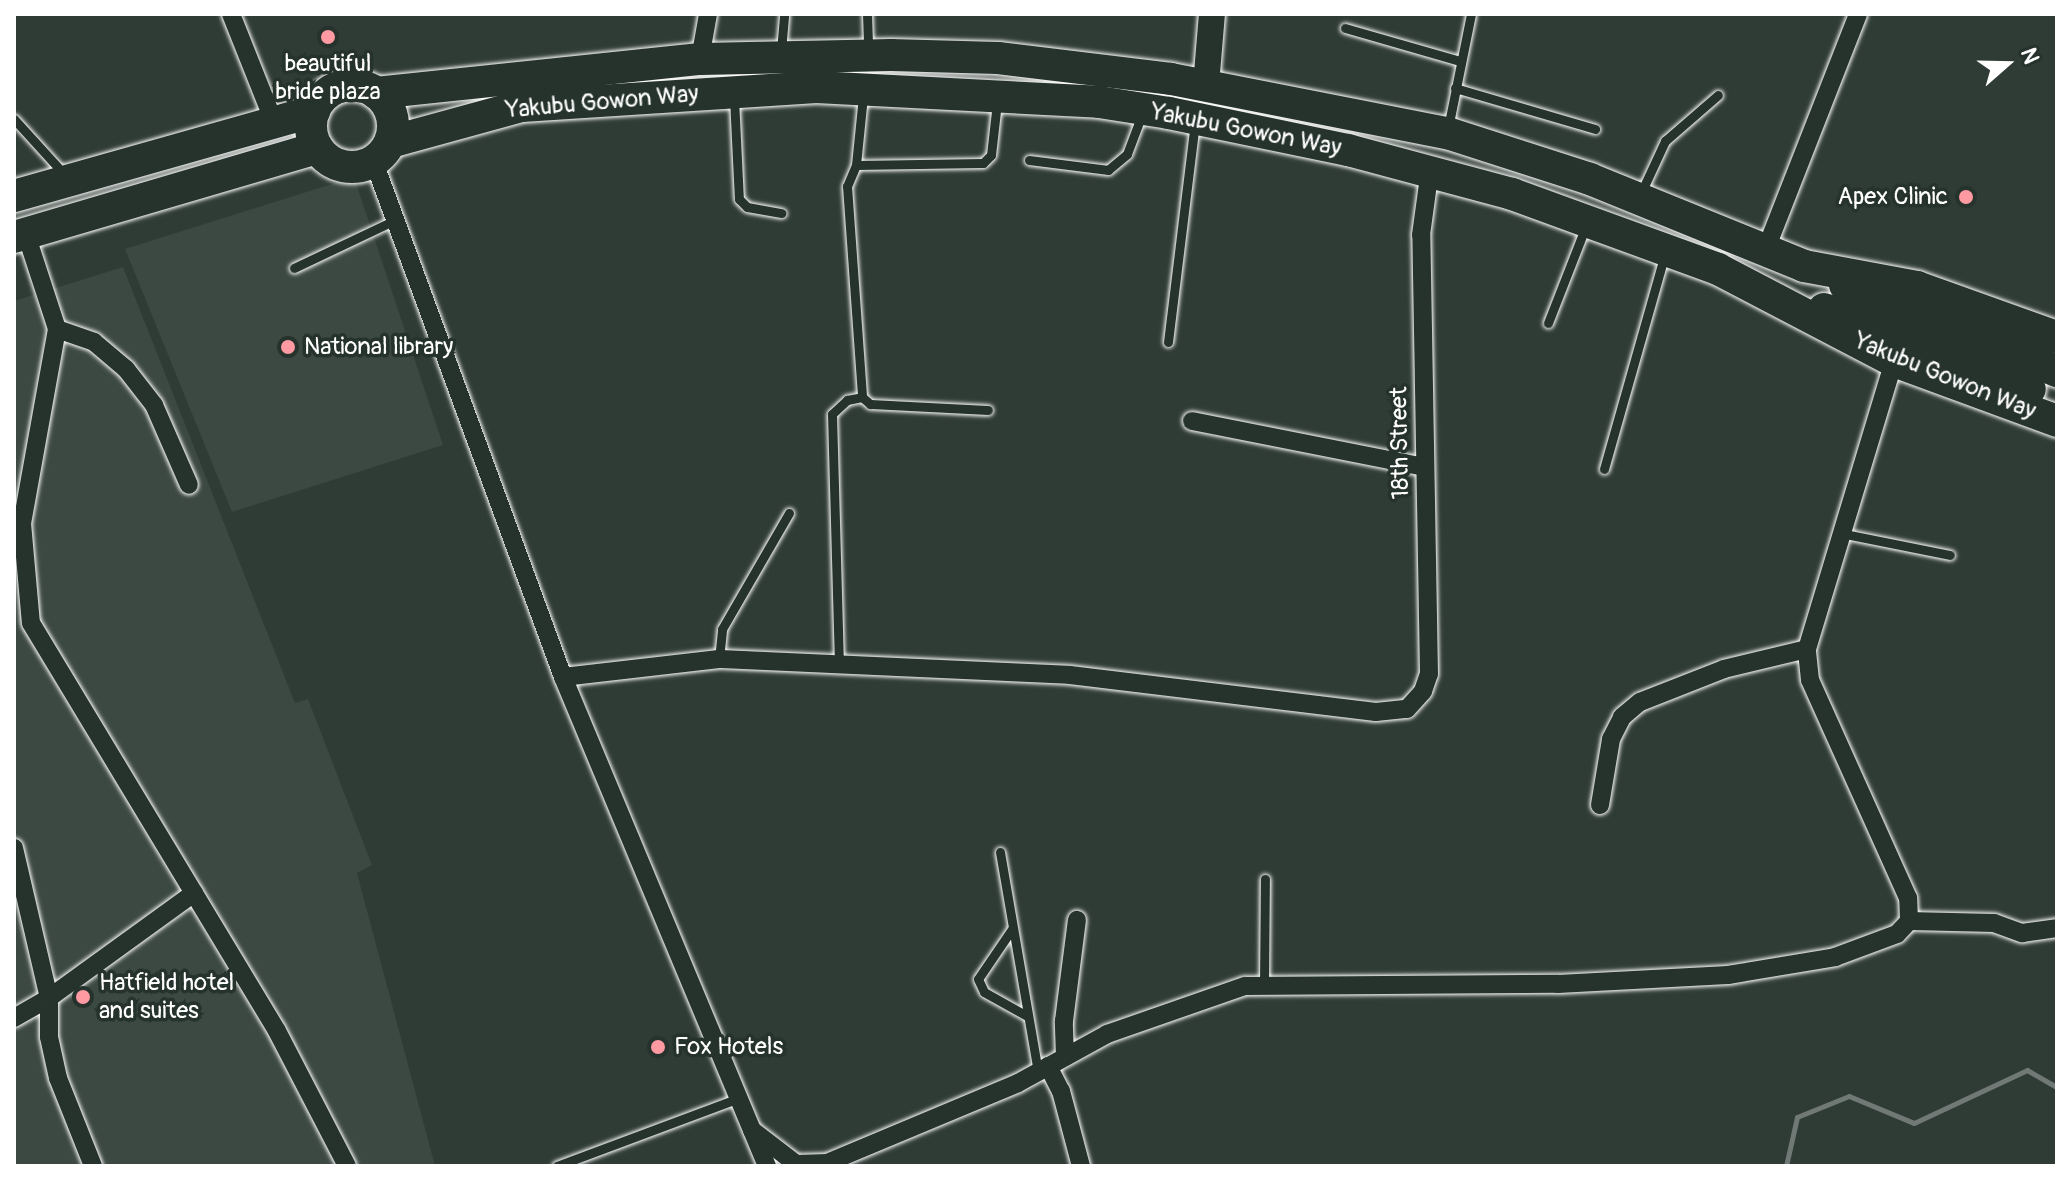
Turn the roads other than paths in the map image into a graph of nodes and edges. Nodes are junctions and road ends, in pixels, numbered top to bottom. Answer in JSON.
{"nodes":[{"id":1,"x":231,"y":14,"type":"edge"},
{"id":2,"x":708,"y":14,"type":"edge"},
{"id":3,"x":784,"y":14,"type":"edge"},
{"id":4,"x":867,"y":14,"type":"edge"},
{"id":5,"x":1212,"y":14,"type":"edge"},
{"id":6,"x":1471,"y":14,"type":"edge"},
{"id":7,"x":1858,"y":14,"type":"edge"},
{"id":8,"x":1345,"y":28,"type":"dead end"},
{"id":9,"x":868,"y":56,"type":"junction"},
{"id":10,"x":700,"y":59,"type":"junction"},
{"id":11,"x":781,"y":60,"type":"junction"},
{"id":12,"x":1460,"y":61,"type":"junction"},
{"id":13,"x":1206,"y":85,"type":"junction"},
{"id":14,"x":864,"y":88,"type":"junction"},
{"id":15,"x":1455,"y":88,"type":"junction"},
{"id":16,"x":733,"y":91,"type":"junction"},
{"id":17,"x":376,"y":93,"type":"junction"},
{"id":18,"x":1718,"y":95,"type":"dead end"},
{"id":19,"x":997,"y":97,"type":"junction"},
{"id":20,"x":1144,"y":109,"type":"junction"},
{"id":21,"x":314,"y":111,"type":"junction"},
{"id":22,"x":14,"y":119,"type":"edge"},
{"id":23,"x":1196,"y":120,"type":"junction"},
{"id":24,"x":274,"y":122,"type":"junction"},
{"id":25,"x":1595,"y":129,"type":"dead end"},
{"id":26,"x":1447,"y":133,"type":"junction"},
{"id":27,"x":317,"y":148,"type":"junction"},
{"id":28,"x":382,"y":152,"type":"junction"},
{"id":29,"x":1029,"y":160,"type":"dead end"},
{"id":30,"x":856,"y":165,"type":"junction"},
{"id":31,"x":1430,"y":169,"type":"junction"},
{"id":32,"x":70,"y":181,"type":"junction"},
{"id":33,"x":14,"y":196,"type":"edge"},
{"id":34,"x":1638,"y":198,"type":"junction"},
{"id":35,"x":781,"y":213,"type":"dead end"},
{"id":36,"x":395,"y":220,"type":"junction"},
{"id":37,"x":1587,"y":221,"type":"junction"},
{"id":38,"x":20,"y":236,"type":"edge"},
{"id":39,"x":1766,"y":249,"type":"junction"},
{"id":40,"x":1666,"y":250,"type":"junction"},
{"id":41,"x":1804,"y":266,"type":"junction"},
{"id":42,"x":294,"y":268,"type":"dead end"},
{"id":43,"x":1771,"y":293,"type":"junction"},
{"id":44,"x":1548,"y":323,"type":"dead end"},
{"id":45,"x":57,"y":329,"type":"junction"},
{"id":46,"x":2057,"y":337,"type":"edge"},
{"id":47,"x":1168,"y":342,"type":"dead end"},
{"id":48,"x":1894,"y":361,"type":"junction"},
{"id":49,"x":2057,"y":371,"type":"edge"},
{"id":50,"x":1982,"y":393,"type":"junction"},
{"id":51,"x":862,"y":397,"type":"junction"},
{"id":52,"x":2057,"y":400,"type":"edge"},
{"id":53,"x":988,"y":410,"type":"dead end"},
{"id":54,"x":1192,"y":421,"type":"dead end"},
{"id":55,"x":2057,"y":421,"type":"edge"},
{"id":56,"x":2057,"y":432,"type":"edge"},
{"id":57,"x":1424,"y":467,"type":"junction"},
{"id":58,"x":1604,"y":469,"type":"dead end"},
{"id":59,"x":189,"y":485,"type":"dead end"},
{"id":60,"x":789,"y":513,"type":"dead end"},
{"id":61,"x":22,"y":523,"type":"junction"},
{"id":62,"x":1840,"y":533,"type":"junction"},
{"id":63,"x":14,"y":551,"type":"edge"},
{"id":64,"x":1950,"y":555,"type":"dead end"},
{"id":65,"x":1807,"y":649,"type":"junction"},
{"id":66,"x":719,"y":659,"type":"junction"},
{"id":67,"x":839,"y":665,"type":"junction"},
{"id":68,"x":563,"y":677,"type":"junction"},
{"id":69,"x":1600,"y":805,"type":"dead end"},
{"id":70,"x":14,"y":848,"type":"edge"},
{"id":71,"x":1000,"y":852,"type":"dead end"},
{"id":72,"x":1265,"y":879,"type":"dead end"},
{"id":73,"x":194,"y":893,"type":"junction"},
{"id":74,"x":1077,"y":920,"type":"dead end"},
{"id":75,"x":1909,"y":921,"type":"junction"},
{"id":76,"x":2057,"y":928,"type":"edge"},
{"id":77,"x":1012,"y":929,"type":"junction"},
{"id":78,"x":1264,"y":985,"type":"junction"},
{"id":79,"x":49,"y":998,"type":"junction"},
{"id":80,"x":1027,"y":1016,"type":"junction"},
{"id":81,"x":14,"y":1018,"type":"edge"},
{"id":82,"x":1065,"y":1057,"type":"junction"},
{"id":83,"x":1043,"y":1069,"type":"junction"},
{"id":84,"x":739,"y":1098,"type":"junction"},
{"id":85,"x":752,"y":1130,"type":"junction"},
{"id":86,"x":796,"y":1165,"type":"edge"},
{"id":87,"x":93,"y":1166,"type":"edge"},
{"id":88,"x":347,"y":1166,"type":"edge"},
{"id":89,"x":557,"y":1166,"type":"edge"},
{"id":90,"x":755,"y":1166,"type":"edge"},
{"id":91,"x":767,"y":1166,"type":"edge"},
{"id":92,"x":1081,"y":1166,"type":"edge"}],
"edges":[{"from":1,"to":24,"type":"street"},
{"from":2,"to":10,"type":"street"},
{"from":3,"to":11,"type":"lane"},
{"from":4,"to":9,"type":"lane"},
{"from":5,"to":13,"type":"street"},
{"from":6,"to":12,"type":"lane"},
{"from":7,"to":39,"type":"street"},
{"from":8,"to":12,"type":"lane"},
{"from":9,"to":11,"type":"highway","name":"Yakubu Gowon Way"},
{"from":9,"to":13,"type":"highway","name":"Yakubu Gowon Way"},
{"from":10,"to":11,"type":"highway","name":"Yakubu Gowon Way"},
{"from":10,"to":17,"type":"highway","name":"Yakubu Gowon Way"},
{"from":12,"to":15,"type":"lane"},
{"from":13,"to":26,"type":"highway","name":"Yakubu Gowon Way"},
{"from":14,"to":16,"type":"highway","name":"Yakubu Gowon Way"},
{"from":14,"to":19,"type":"highway","name":"Yakubu Gowon Way"},
{"from":14,"to":30,"type":"lane"},
{"from":15,"to":25,"type":"lane"},
{"from":15,"to":26,"type":"lane"},
{"from":16,"to":28,"type":"highway","name":"Yakubu Gowon Way"},
{"from":16,"to":35,"type":"lane"},
{"from":17,"to":21,"type":"highway"},
{"from":17,"to":28,"type":"highway"},
{"from":18,"to":34,"type":"lane"},
{"from":19,"to":20,"type":"highway","name":"Yakubu Gowon Way"},
{"from":19,"to":30,"type":"lane"},
{"from":20,"to":23,"type":"highway","name":"Yakubu Gowon Way"},
{"from":20,"to":29,"type":"lane"},
{"from":21,"to":24,"type":"highway"},
{"from":21,"to":27,"type":"highway"},
{"from":22,"to":32,"type":"lane"},
{"from":23,"to":31,"type":"highway","name":"Yakubu Gowon Way"},
{"from":23,"to":47,"type":"lane"},
{"from":24,"to":32,"type":"highway"},
{"from":26,"to":34,"type":"highway","name":"Yakubu Gowon Way"},
{"from":27,"to":28,"type":"highway"},
{"from":27,"to":38,"type":"highway"},
{"from":28,"to":36,"type":"street"},
{"from":30,"to":51,"type":"lane"},
{"from":31,"to":37,"type":"highway","name":"Yakubu Gowon Way"},
{"from":31,"to":57,"type":"street","name":"18th Street"},
{"from":32,"to":33,"type":"highway"},
{"from":34,"to":39,"type":"highway","name":"Yakubu Gowon Way"},
{"from":36,"to":42,"type":"lane"},
{"from":36,"to":68,"type":"street"},
{"from":37,"to":40,"type":"highway","name":"Yakubu Gowon Way"},
{"from":37,"to":44,"type":"lane"},
{"from":38,"to":45,"type":"street"},
{"from":39,"to":41,"type":"highway","name":"Yakubu Gowon Way"},
{"from":40,"to":43,"type":"highway","name":"Yakubu Gowon Way"},
{"from":40,"to":58,"type":"lane"},
{"from":41,"to":46,"type":"highway","name":"Yakubu Gowon Way"},
{"from":41,"to":49,"type":"highway"},
{"from":43,"to":48,"type":"highway","name":"Yakubu Gowon Way"},
{"from":43,"to":52,"type":"highway"},
{"from":45,"to":59,"type":"street"},
{"from":45,"to":61,"type":"street"},
{"from":48,"to":50,"type":"highway","name":"Yakubu Gowon Way"},
{"from":48,"to":62,"type":"street"},
{"from":50,"to":55,"type":"highway","name":"Yakubu Gowon Way"},
{"from":50,"to":56,"type":"highway"},
{"from":51,"to":53,"type":"lane"},
{"from":51,"to":67,"type":"lane"},
{"from":54,"to":57,"type":"street"},
{"from":57,"to":67,"type":"street","name":"18th Street"},
{"from":60,"to":66,"type":"lane"},
{"from":61,"to":63,"type":"street"},
{"from":61,"to":73,"type":"street"},
{"from":62,"to":64,"type":"lane"},
{"from":62,"to":65,"type":"street"},
{"from":65,"to":69,"type":"street"},
{"from":65,"to":75,"type":"street"},
{"from":66,"to":67,"type":"street"},
{"from":66,"to":68,"type":"street"},
{"from":68,"to":84,"type":"street"},
{"from":70,"to":79,"type":"street"},
{"from":71,"to":77,"type":"lane"},
{"from":72,"to":78,"type":"lane"},
{"from":73,"to":79,"type":"street"},
{"from":73,"to":88,"type":"street"},
{"from":74,"to":82,"type":"street"},
{"from":75,"to":76,"type":"street"},
{"from":75,"to":78,"type":"street"},
{"from":77,"to":80,"type":"lane"},
{"from":77,"to":80,"type":"lane"},
{"from":78,"to":82,"type":"street"},
{"from":79,"to":81,"type":"street"},
{"from":79,"to":87,"type":"street"},
{"from":80,"to":83,"type":"lane"},
{"from":82,"to":83,"type":"street"},
{"from":83,"to":86,"type":"street"},
{"from":83,"to":92,"type":"street"},
{"from":84,"to":85,"type":"street"},
{"from":84,"to":89,"type":"lane"},
{"from":85,"to":86,"type":"street"},
{"from":85,"to":90,"type":"street"},
{"from":85,"to":91,"type":"street"}]}
